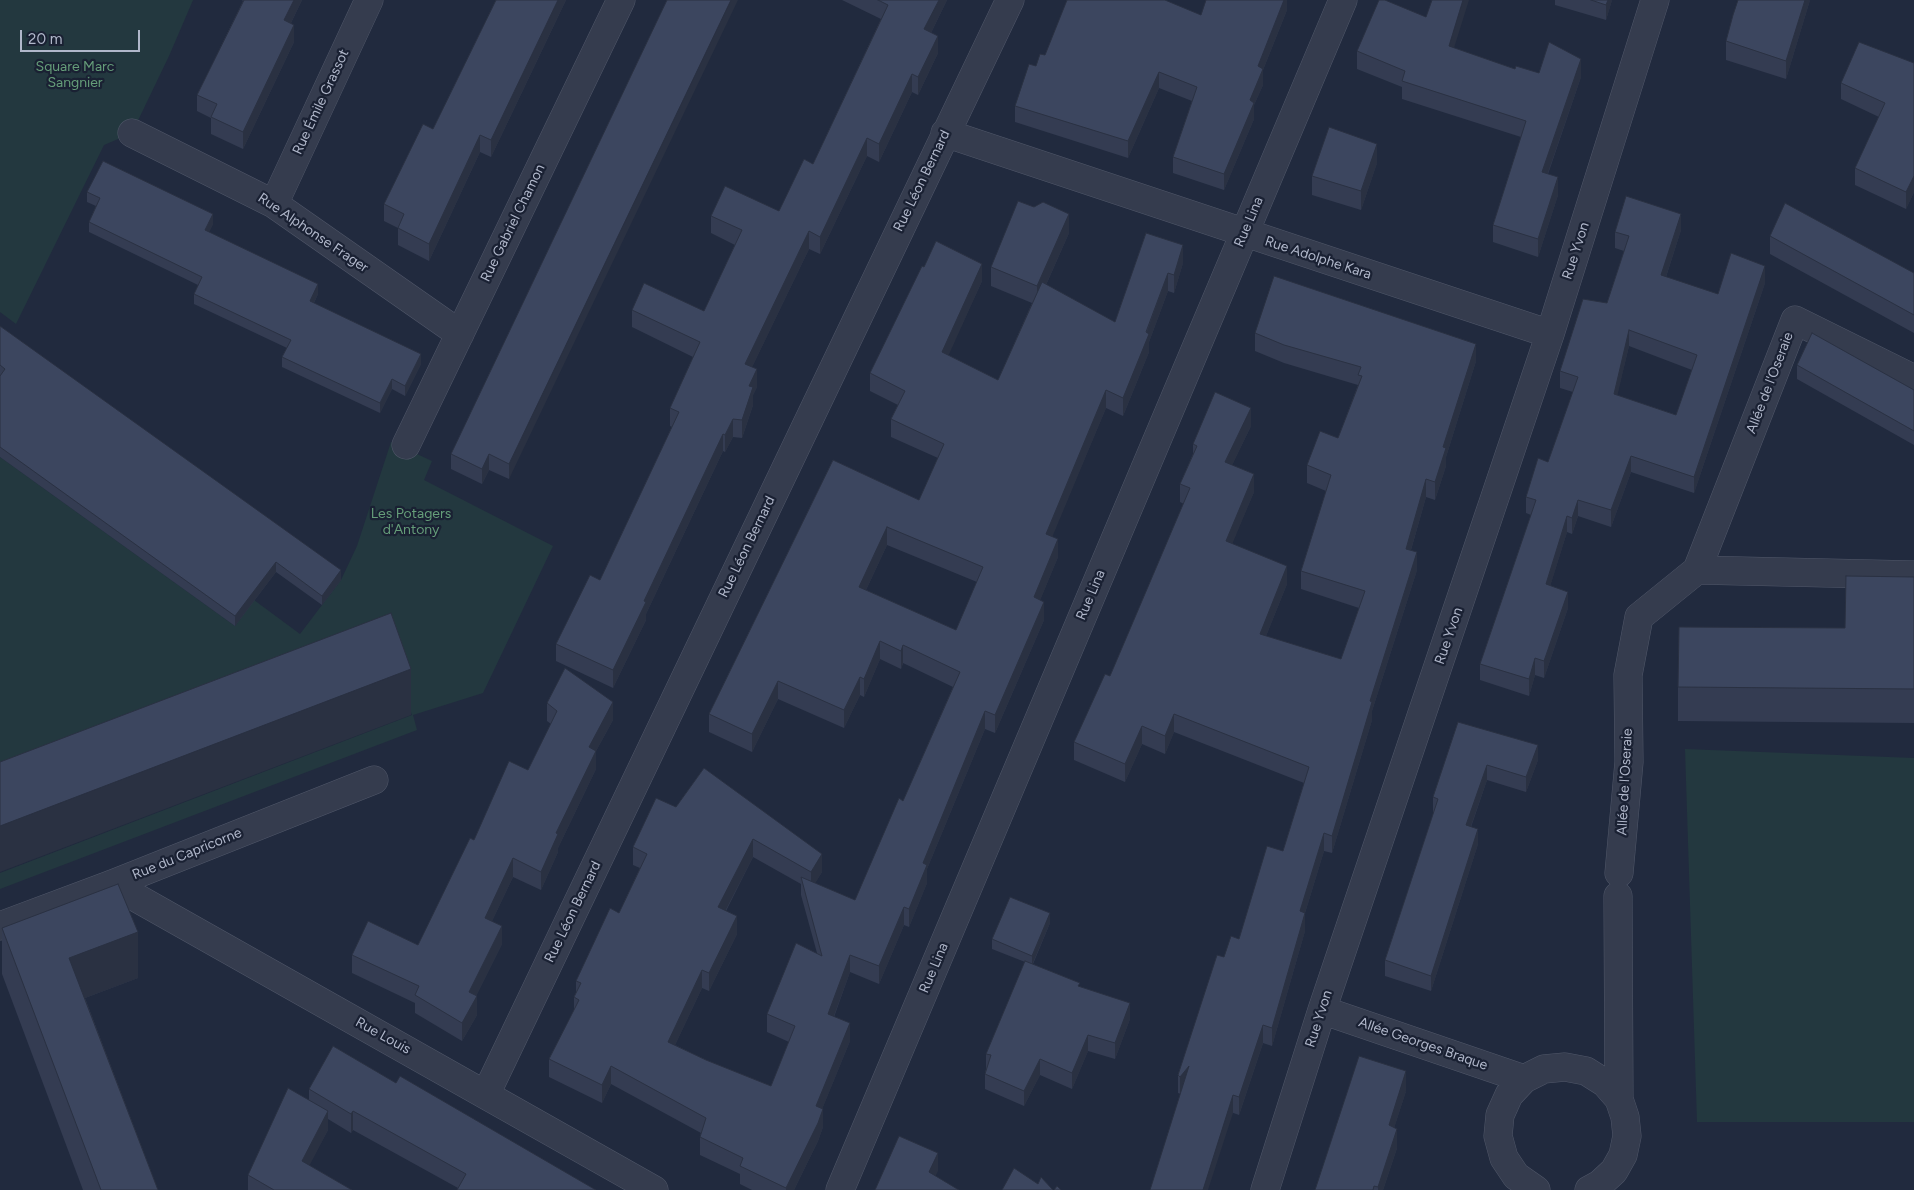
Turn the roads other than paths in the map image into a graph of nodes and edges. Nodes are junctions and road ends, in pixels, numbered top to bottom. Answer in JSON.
{"nodes":[{"id":1,"x":369,"y":0,"type":"edge"},
{"id":2,"x":621,"y":0,"type":"edge"},
{"id":3,"x":1010,"y":0,"type":"edge"},
{"id":4,"x":1343,"y":0,"type":"edge"},
{"id":5,"x":1655,"y":0,"type":"edge"},
{"id":6,"x":132,"y":133,"type":"dead end"},
{"id":7,"x":945,"y":133,"type":"junction"},
{"id":8,"x":274,"y":204,"type":"junction"},
{"id":9,"x":1244,"y":234,"type":"junction"},
{"id":10,"x":460,"y":334,"type":"junction"},
{"id":11,"x":1550,"y":334,"type":"junction"},
{"id":12,"x":1914,"y":379,"type":"edge"},
{"id":13,"x":406,"y":445,"type":"dead end"},
{"id":14,"x":1697,"y":570,"type":"junction"},
{"id":15,"x":1914,"y":575,"type":"edge"},
{"id":16,"x":374,"y":780,"type":"dead end"},
{"id":17,"x":112,"y":884,"type":"junction"},
{"id":18,"x":0,"y":926,"type":"edge"},
{"id":19,"x":1322,"y":1010,"type":"junction"},
{"id":20,"x":1524,"y":1079,"type":"junction"},
{"id":21,"x":486,"y":1094,"type":"junction"},
{"id":22,"x":1618,"y":1099,"type":"junction"},
{"id":23,"x":1519,"y":1185,"type":"edge"},
{"id":24,"x":654,"y":1190,"type":"edge"},
{"id":25,"x":840,"y":1190,"type":"edge"},
{"id":26,"x":1265,"y":1190,"type":"edge"},
{"id":27,"x":1589,"y":1190,"type":"edge"}],
"edges":[{"from":1,"to":8,"type":"street","name":"Rue Émile Grassot"},
{"from":2,"to":10,"type":"street","name":"Rue Gabriel Chamon"},
{"from":3,"to":7,"type":"street","name":"Rue Léon Bernard"},
{"from":4,"to":9,"type":"street","name":"Rue Lina"},
{"from":5,"to":11,"type":"street","name":"Rue Yvon"},
{"from":6,"to":8,"type":"street","name":"Rue Alphonse Frager"},
{"from":7,"to":9,"type":"street","name":"Rue Adolphe Kara"},
{"from":7,"to":21,"type":"street","name":"Rue Léon Bernard"},
{"from":8,"to":10,"type":"street","name":"Rue Alphonse Frager"},
{"from":9,"to":11,"type":"street","name":"Rue Adolphe Kara"},
{"from":9,"to":25,"type":"street","name":"Rue Lina"},
{"from":10,"to":13,"type":"street","name":"Rue Gabriel Chamon"},
{"from":11,"to":19,"type":"street","name":"Rue Yvon"},
{"from":12,"to":14,"type":"street","name":"Allée de l'Oseraie"},
{"from":14,"to":15,"type":"street"},
{"from":14,"to":22,"type":"street","name":"Allée de l'Oseraie"},
{"from":16,"to":17,"type":"street","name":"Rue du Capricorne"},
{"from":17,"to":18,"type":"street","name":"Rue du Capricorne"},
{"from":17,"to":21,"type":"street","name":"Rue Louis"},
{"from":19,"to":20,"type":"street","name":"Allée Georges Braque"},
{"from":19,"to":26,"type":"street","name":"Rue Yvon"},
{"from":20,"to":22,"type":"street"},
{"from":20,"to":23,"type":"street"},
{"from":21,"to":24,"type":"street","name":"Rue Louis"},
{"from":22,"to":27,"type":"street"}]}
